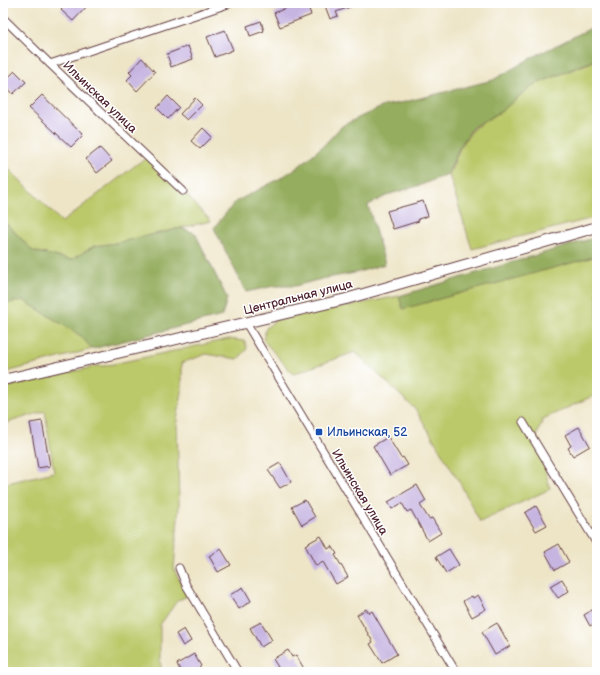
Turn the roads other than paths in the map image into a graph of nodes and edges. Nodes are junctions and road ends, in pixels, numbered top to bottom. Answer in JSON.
{"nodes":[{"id":1,"x":230,"y":3,"type":"edge"},
{"id":2,"x":3,"y":18,"type":"edge"},
{"id":3,"x":50,"y":64,"type":"junction"},
{"id":4,"x":183,"y":191,"type":"dead end"},
{"id":5,"x":597,"y":227,"type":"edge"},
{"id":6,"x":246,"y":323,"type":"junction"},
{"id":7,"x":3,"y":380,"type":"edge"},
{"id":8,"x":523,"y":422,"type":"dead end"},
{"id":9,"x":597,"y":544,"type":"edge"},
{"id":10,"x":179,"y":568,"type":"dead end"},
{"id":11,"x":238,"y":672,"type":"edge"},
{"id":12,"x":456,"y":672,"type":"edge"}],
"edges":[{"from":1,"to":3,"type":"street"},
{"from":2,"to":3,"type":"street","name":"Ильинская улица"},
{"from":3,"to":4,"type":"street","name":"Ильинская улица"},
{"from":5,"to":6,"type":"street","name":"Центральная улица"},
{"from":6,"to":7,"type":"street","name":"Центральная улица"},
{"from":6,"to":12,"type":"street","name":"Ильинская улица"},
{"from":8,"to":9,"type":"street"},
{"from":10,"to":11,"type":"street"}]}
